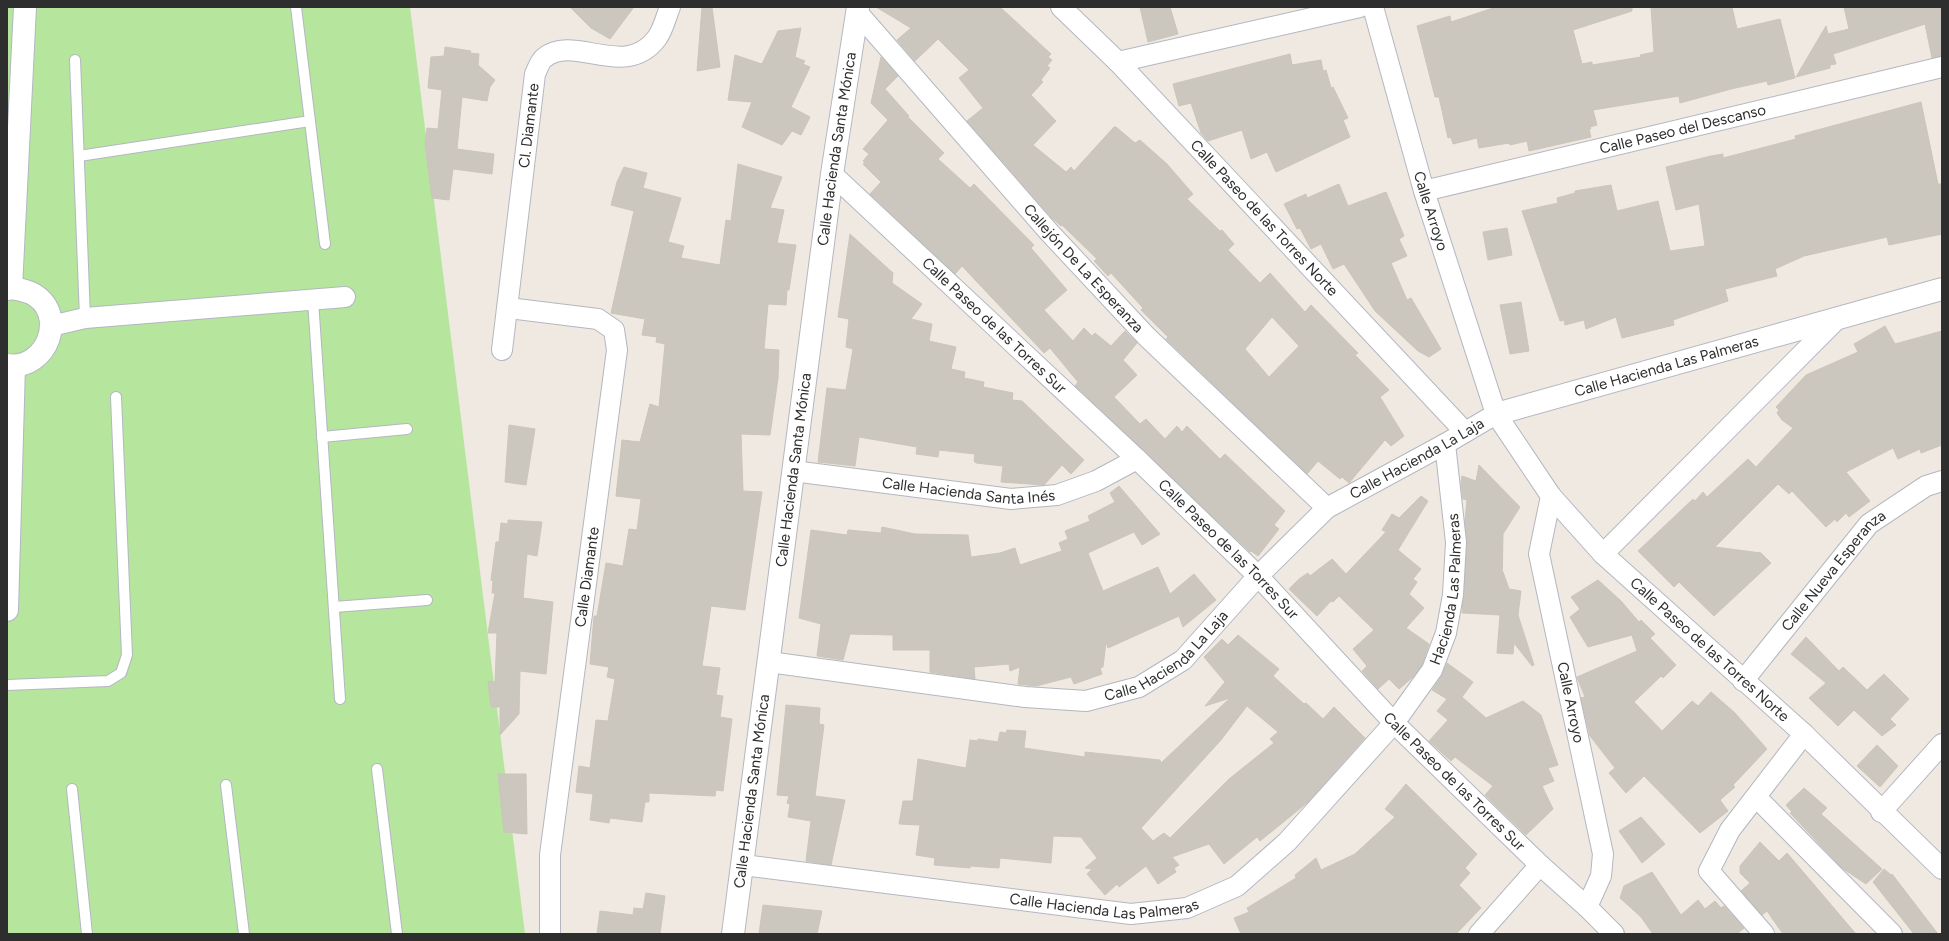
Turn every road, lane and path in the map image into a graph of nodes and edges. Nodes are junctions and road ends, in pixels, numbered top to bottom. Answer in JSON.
{"nodes":[{"id":1,"x":25,"y":7,"type":"edge"},
{"id":2,"x":296,"y":7,"type":"edge"},
{"id":3,"x":670,"y":7,"type":"edge"},
{"id":4,"x":1061,"y":7,"type":"edge"},
{"id":5,"x":1360,"y":7,"type":"edge"},
{"id":6,"x":1373,"y":7,"type":"edge"},
{"id":7,"x":858,"y":10,"type":"edge"},
{"id":8,"x":75,"y":60,"type":"dead end"},
{"id":9,"x":1118,"y":62,"type":"junction"},
{"id":10,"x":1942,"y":67,"type":"edge"},
{"id":11,"x":310,"y":121,"type":"junction"},
{"id":12,"x":79,"y":156,"type":"junction"},
{"id":13,"x":832,"y":174,"type":"junction"},
{"id":14,"x":1424,"y":191,"type":"junction"},
{"id":15,"x":324,"y":244,"type":"dead end"},
{"id":16,"x":9,"y":289,"type":"edge"},
{"id":17,"x":1942,"y":289,"type":"edge"},
{"id":18,"x":345,"y":297,"type":"dead end"},
{"id":19,"x":313,"y":300,"type":"junction"},
{"id":20,"x":508,"y":308,"type":"junction"},
{"id":21,"x":85,"y":318,"type":"junction"},
{"id":22,"x":1838,"y":318,"type":"junction"},
{"id":23,"x":51,"y":326,"type":"junction"},
{"id":24,"x":502,"y":350,"type":"dead end"},
{"id":25,"x":11,"y":365,"type":"edge"},
{"id":26,"x":116,"y":397,"type":"dead end"},
{"id":27,"x":1496,"y":414,"type":"junction"},
{"id":28,"x":407,"y":429,"type":"dead end"},
{"id":29,"x":1465,"y":432,"type":"junction"},
{"id":30,"x":322,"y":437,"type":"junction"},
{"id":31,"x":1445,"y":444,"type":"junction"},
{"id":32,"x":1137,"y":459,"type":"junction"},
{"id":33,"x":793,"y":471,"type":"junction"},
{"id":34,"x":1942,"y":481,"type":"edge"},
{"id":35,"x":1551,"y":496,"type":"junction"},
{"id":36,"x":1328,"y":508,"type":"junction"},
{"id":37,"x":1603,"y":554,"type":"junction"},
{"id":38,"x":1258,"y":576,"type":"junction"},
{"id":39,"x":427,"y":600,"type":"dead end"},
{"id":40,"x":334,"y":607,"type":"junction"},
{"id":41,"x":7,"y":610,"type":"edge"},
{"id":42,"x":769,"y":662,"type":"junction"},
{"id":43,"x":1743,"y":681,"type":"junction"},
{"id":44,"x":7,"y":685,"type":"edge"},
{"id":45,"x":340,"y":699,"type":"dead end"},
{"id":46,"x":1394,"y":723,"type":"junction"},
{"id":47,"x":1804,"y":734,"type":"junction"},
{"id":48,"x":1942,"y":744,"type":"edge"},
{"id":49,"x":377,"y":769,"type":"dead end"},
{"id":50,"x":226,"y":785,"type":"dead end"},
{"id":51,"x":72,"y":790,"type":"dead end"},
{"id":52,"x":1756,"y":797,"type":"junction"},
{"id":53,"x":1881,"y":812,"type":"junction"},
{"id":54,"x":743,"y":865,"type":"junction"},
{"id":55,"x":1540,"y":865,"type":"junction"},
{"id":56,"x":1942,"y":868,"type":"edge"},
{"id":57,"x":1587,"y":907,"type":"junction"},
{"id":58,"x":87,"y":934,"type":"edge"},
{"id":59,"x":244,"y":934,"type":"edge"},
{"id":60,"x":397,"y":934,"type":"edge"},
{"id":61,"x":550,"y":934,"type":"edge"},
{"id":62,"x":733,"y":934,"type":"edge"},
{"id":63,"x":1479,"y":934,"type":"edge"},
{"id":64,"x":1614,"y":934,"type":"edge"},
{"id":65,"x":1764,"y":934,"type":"edge"},
{"id":66,"x":1892,"y":934,"type":"edge"}],
"edges":[{"from":1,"to":16,"type":"street"},
{"from":2,"to":11,"type":"lane"},
{"from":3,"to":20,"type":"street","name":"Cl. Diamante"},
{"from":4,"to":9,"type":"street","name":"Calle Paseo de las Torres Norte"},
{"from":5,"to":9,"type":"street"},
{"from":6,"to":14,"type":"street","name":"Calle Arroyo"},
{"from":7,"to":13,"type":"street","name":"Calle Hacienda Santa Mónica"},
{"from":7,"to":36,"type":"street","name":"Callejón De La Esperanza"},
{"from":8,"to":12,"type":"lane"},
{"from":9,"to":29,"type":"street","name":"Calle Paseo de las Torres Norte"},
{"from":10,"to":14,"type":"street","name":"Calle Paseo del Descanso"},
{"from":11,"to":12,"type":"lane"},
{"from":11,"to":15,"type":"lane"},
{"from":12,"to":21,"type":"lane"},
{"from":13,"to":32,"type":"street","name":"Calle Paseo de las Torres Sur"},
{"from":13,"to":33,"type":"street","name":"Calle Hacienda Santa Mónica"},
{"from":14,"to":27,"type":"street","name":"Calle Arroyo"},
{"from":16,"to":23,"type":"street"},
{"from":17,"to":22,"type":"street","name":"Calle Hacienda Las Palmeras"},
{"from":18,"to":19,"type":"street"},
{"from":19,"to":21,"type":"street"},
{"from":19,"to":30,"type":"lane"},
{"from":20,"to":24,"type":"street","name":"Cl. Diamante"},
{"from":20,"to":61,"type":"street","name":"Calle Diamante"},
{"from":21,"to":23,"type":"street"},
{"from":22,"to":27,"type":"street","name":"Calle Hacienda Las Palmeras"},
{"from":22,"to":37,"type":"street","name":"Calle Hacienda Las Palmeras"},
{"from":23,"to":25,"type":"street"},
{"from":25,"to":41,"type":"street"},
{"from":26,"to":44,"type":"lane"},
{"from":27,"to":29,"type":"street","name":"Calle Hacienda La Laja"},
{"from":27,"to":35,"type":"street","name":"Calle Paseo de las Torres Norte"},
{"from":28,"to":30,"type":"lane"},
{"from":29,"to":31,"type":"street","name":"Calle Hacienda La Laja"},
{"from":30,"to":40,"type":"lane"},
{"from":31,"to":36,"type":"street","name":"Calle Hacienda La Laja"},
{"from":31,"to":46,"type":"street","name":"Hacienda Las Palmeras"},
{"from":32,"to":33,"type":"street","name":"Calle Hacienda Santa Inés"},
{"from":32,"to":38,"type":"street","name":"Calle Paseo de las Torres Sur"},
{"from":33,"to":42,"type":"street","name":"Calle Hacienda Santa Mónica"},
{"from":34,"to":43,"type":"street","name":"Calle Nueva Esperanza"},
{"from":35,"to":37,"type":"street","name":"Calle Paseo de las Torres Norte"},
{"from":35,"to":57,"type":"street","name":"Calle Arroyo"},
{"from":36,"to":38,"type":"street","name":"Calle Hacienda La Laja"},
{"from":37,"to":43,"type":"street","name":"Calle Paseo de las Torres Norte"},
{"from":38,"to":42,"type":"street","name":"Calle Hacienda La Laja"},
{"from":38,"to":46,"type":"street","name":"Calle Paseo de las Torres Sur"},
{"from":39,"to":40,"type":"lane"},
{"from":40,"to":45,"type":"lane"},
{"from":42,"to":54,"type":"street","name":"Calle Hacienda Santa Mónica"},
{"from":43,"to":47,"type":"street","name":"Calle Paseo de las Torres Norte"},
{"from":46,"to":54,"type":"street","name":"Calle Hacienda Las Palmeras"},
{"from":46,"to":55,"type":"street","name":"Calle Paseo de las Torres Sur"},
{"from":47,"to":52,"type":"street"},
{"from":47,"to":53,"type":"street","name":"Calle Paseo de las Torres Norte"},
{"from":48,"to":53,"type":"street"},
{"from":49,"to":60,"type":"lane"},
{"from":50,"to":59,"type":"lane"},
{"from":51,"to":58,"type":"lane"},
{"from":52,"to":65,"type":"street"},
{"from":52,"to":66,"type":"street"},
{"from":53,"to":56,"type":"street","name":"Calle Paseo de las Torres Norte"},
{"from":54,"to":62,"type":"street","name":"Calle Hacienda Santa Mónica"},
{"from":55,"to":57,"type":"street","name":"Calle Paseo de las Torres Sur"},
{"from":55,"to":63,"type":"street"},
{"from":57,"to":64,"type":"street","name":"Calle Paseo de las Torres Sur"}]}
